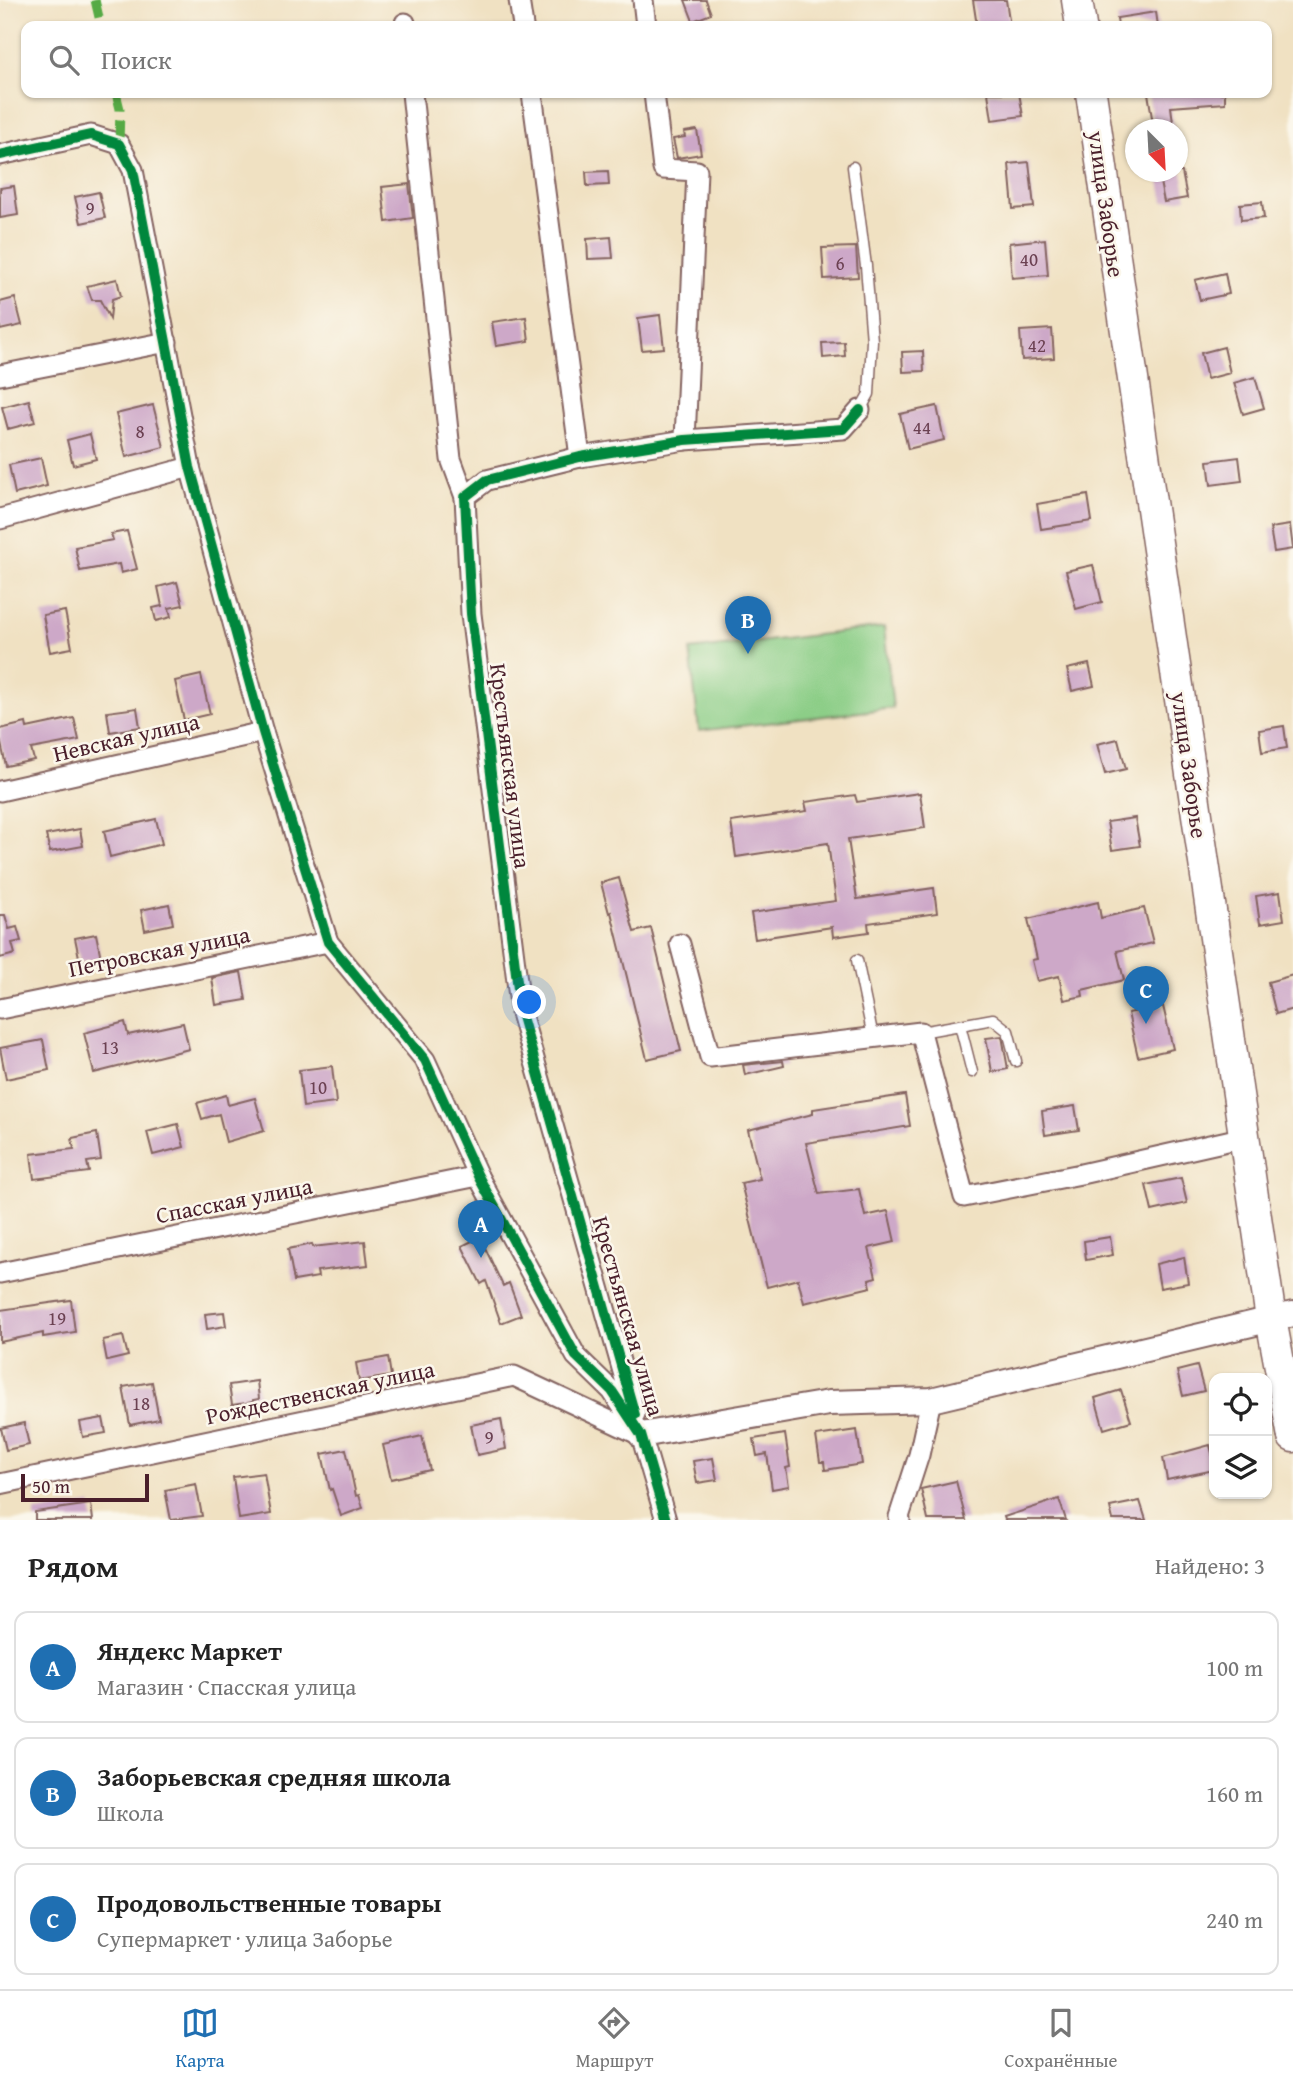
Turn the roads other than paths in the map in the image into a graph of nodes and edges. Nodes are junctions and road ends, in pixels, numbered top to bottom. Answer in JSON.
{"nodes":[{"id":1,"x":519,"y":0,"type":"edge"},
{"id":2,"x":643,"y":0,"type":"edge"},
{"id":3,"x":1077,"y":0,"type":"edge"},
{"id":4,"x":522,"y":21,"type":"edge"},
{"id":5,"x":645,"y":21,"type":"edge"},
{"id":6,"x":1080,"y":21,"type":"edge"},
{"id":7,"x":413,"y":98,"type":"edge"},
{"id":8,"x":533,"y":98,"type":"edge"},
{"id":9,"x":655,"y":98,"type":"edge"},
{"id":10,"x":1092,"y":98,"type":"edge"},
{"id":11,"x":0,"y":155,"type":"edge"},
{"id":12,"x":853,"y":167,"type":"dead end"},
{"id":13,"x":167,"y":342,"type":"junction"},
{"id":14,"x":0,"y":376,"type":"edge"},
{"id":15,"x":860,"y":411,"type":"joint"},
{"id":16,"x":685,"y":440,"type":"junction"},
{"id":17,"x":580,"y":457,"type":"junction"},
{"id":18,"x":190,"y":467,"type":"junction"},
{"id":19,"x":465,"y":498,"type":"junction"},
{"id":20,"x":0,"y":519,"type":"edge"},
{"id":21,"x":263,"y":732,"type":"junction"},
{"id":22,"x":0,"y":791,"type":"edge"},
{"id":23,"x":328,"y":942,"type":"junction"},
{"id":24,"x":680,"y":944,"type":"dead end"},
{"id":25,"x":857,"y":960,"type":"dead end"},
{"id":26,"x":0,"y":1009,"type":"edge"},
{"id":27,"x":960,"y":1025,"type":"junction"},
{"id":28,"x":921,"y":1031,"type":"junction"},
{"id":29,"x":873,"y":1037,"type":"junction"},
{"id":30,"x":1016,"y":1061,"type":"dead end"},
{"id":31,"x":972,"y":1072,"type":"dead end"},
{"id":32,"x":1245,"y":1136,"type":"junction"},
{"id":33,"x":478,"y":1176,"type":"junction"},
{"id":34,"x":0,"y":1273,"type":"edge"},
{"id":35,"x":1282,"y":1316,"type":"edge"},
{"id":36,"x":931,"y":1400,"type":"junction"},
{"id":37,"x":641,"y":1436,"type":"junction"},
{"id":38,"x":1293,"y":1437,"type":"edge"},
{"id":39,"x":0,"y":1484,"type":"edge"},
{"id":40,"x":666,"y":1520,"type":"edge"},
{"id":41,"x":900,"y":1520,"type":"edge"}],
"edges":[{"from":1,"to":4,"type":"street"},
{"from":2,"to":5,"type":"street"},
{"from":3,"to":6,"type":"main road"},
{"from":7,"to":19,"type":"street","name":"Крестьянская улица"},
{"from":8,"to":17,"type":"street"},
{"from":9,"to":16,"type":"street"},
{"from":10,"to":32,"type":"main road","name":"улица Заборье"},
{"from":11,"to":13,"type":"street"},
{"from":12,"to":15,"type":"lane"},
{"from":13,"to":14,"type":"street"},
{"from":13,"to":18,"type":"street"},
{"from":15,"to":16,"type":"street"},
{"from":16,"to":17,"type":"street"},
{"from":17,"to":19,"type":"street"},
{"from":18,"to":20,"type":"street"},
{"from":18,"to":21,"type":"street"},
{"from":19,"to":37,"type":"street","name":"Крестьянская улица"},
{"from":21,"to":22,"type":"street","name":"Невская улица"},
{"from":21,"to":23,"type":"street"},
{"from":23,"to":26,"type":"street","name":"Петровская улица"},
{"from":23,"to":33,"type":"street"},
{"from":24,"to":29,"type":"street"},
{"from":25,"to":29,"type":"lane"},
{"from":27,"to":28,"type":"lane"},
{"from":27,"to":30,"type":"lane"},
{"from":27,"to":31,"type":"lane"},
{"from":28,"to":29,"type":"street"},
{"from":28,"to":32,"type":"street"},
{"from":32,"to":35,"type":"main road","name":"улица Заборье"},
{"from":33,"to":34,"type":"street","name":"Спасская улица"},
{"from":33,"to":37,"type":"street"},
{"from":35,"to":36,"type":"street"},
{"from":35,"to":38,"type":"main road","name":"улица Заборье"},
{"from":36,"to":37,"type":"street"},
{"from":36,"to":41,"type":"street"},
{"from":37,"to":39,"type":"street","name":"Рождественская улица"},
{"from":37,"to":40,"type":"street","name":"Крестьянская улица"}]}
